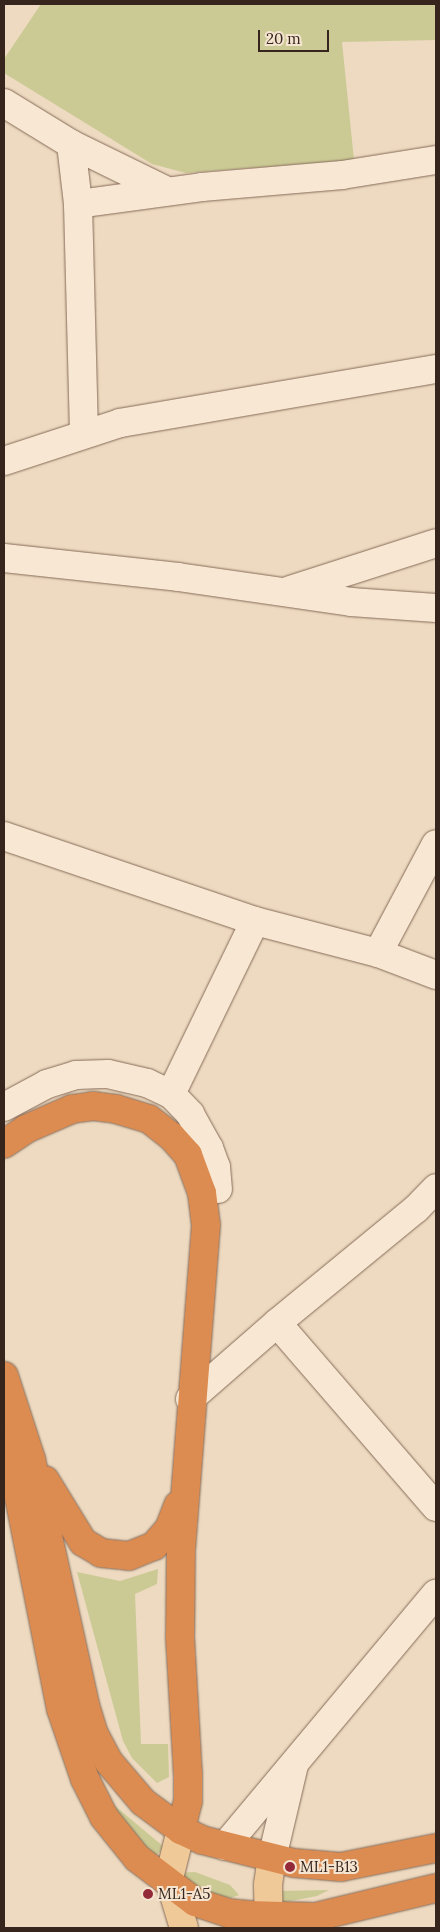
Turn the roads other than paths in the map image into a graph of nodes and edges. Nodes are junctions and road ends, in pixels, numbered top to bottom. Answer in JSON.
{"nodes":[{"id":1,"x":4,"y":103,"type":"edge"},
{"id":2,"x":71,"y":144,"type":"junction"},
{"id":3,"x":436,"y":160,"type":"edge"},
{"id":4,"x":167,"y":191,"type":"junction"},
{"id":5,"x":78,"y":204,"type":"junction"},
{"id":6,"x":436,"y":369,"type":"edge"},
{"id":7,"x":84,"y":433,"type":"junction"},
{"id":8,"x":4,"y":461,"type":"edge"},
{"id":9,"x":436,"y":543,"type":"edge"},
{"id":10,"x":4,"y":558,"type":"edge"},
{"id":11,"x":284,"y":592,"type":"junction"},
{"id":12,"x":436,"y":608,"type":"edge"},
{"id":13,"x":4,"y":836,"type":"edge"},
{"id":14,"x":436,"y":844,"type":"edge"},
{"id":15,"x":255,"y":921,"type":"junction"},
{"id":16,"x":378,"y":953,"type":"junction"},
{"id":17,"x":436,"y":975,"type":"edge"},
{"id":18,"x":171,"y":1094,"type":"junction"},
{"id":19,"x":4,"y":1107,"type":"edge"},
{"id":20,"x":4,"y":1144,"type":"edge"},
{"id":21,"x":436,"y":1188,"type":"edge"},
{"id":22,"x":218,"y":1189,"type":"dead end"},
{"id":23,"x":277,"y":1322,"type":"junction"},
{"id":24,"x":4,"y":1376,"type":"edge"},
{"id":25,"x":190,"y":1399,"type":"junction"},
{"id":26,"x":4,"y":1438,"type":"edge"},
{"id":27,"x":30,"y":1459,"type":"junction"},
{"id":28,"x":184,"y":1483,"type":"junction"},
{"id":29,"x":436,"y":1507,"type":"edge"},
{"id":30,"x":436,"y":1594,"type":"edge"},
{"id":31,"x":296,"y":1759,"type":"junction"},
{"id":32,"x":180,"y":1830,"type":"junction"},
{"id":33,"x":225,"y":1846,"type":"junction"},
{"id":34,"x":436,"y":1848,"type":"edge"},
{"id":35,"x":272,"y":1858,"type":"junction"},
{"id":36,"x":171,"y":1887,"type":"junction"},
{"id":37,"x":436,"y":1888,"type":"edge"},
{"id":38,"x":372,"y":1906,"type":"junction"},
{"id":39,"x":269,"y":1923,"type":"edge"},
{"id":40,"x":184,"y":1928,"type":"edge"},
{"id":41,"x":344,"y":1928,"type":"edge"}],
"edges":[{"from":1,"to":2,"type":"street"},
{"from":2,"to":4,"type":"street"},
{"from":2,"to":5,"type":"street"},
{"from":3,"to":4,"type":"street"},
{"from":4,"to":5,"type":"street"},
{"from":5,"to":7,"type":"street"},
{"from":6,"to":7,"type":"street"},
{"from":7,"to":8,"type":"street"},
{"from":9,"to":11,"type":"street"},
{"from":10,"to":11,"type":"street"},
{"from":11,"to":12,"type":"street"},
{"from":13,"to":15,"type":"street"},
{"from":14,"to":16,"type":"street"},
{"from":15,"to":16,"type":"street"},
{"from":15,"to":18,"type":"street"},
{"from":16,"to":17,"type":"street"},
{"from":18,"to":19,"type":"street"},
{"from":18,"to":22,"type":"street"},
{"from":20,"to":25,"type":"highway"},
{"from":21,"to":23,"type":"street"},
{"from":23,"to":25,"type":"street"},
{"from":23,"to":29,"type":"street"},
{"from":24,"to":27,"type":"highway"},
{"from":25,"to":28,"type":"highway"},
{"from":26,"to":36,"type":"highway"},
{"from":27,"to":28,"type":"highway"},
{"from":27,"to":32,"type":"highway"},
{"from":28,"to":32,"type":"highway"},
{"from":30,"to":31,"type":"street"},
{"from":31,"to":33,"type":"street"},
{"from":31,"to":35,"type":"street"},
{"from":32,"to":33,"type":"highway"},
{"from":32,"to":36,"type":"main road"},
{"from":33,"to":35,"type":"highway"},
{"from":34,"to":35,"type":"highway"},
{"from":35,"to":39,"type":"main road"},
{"from":36,"to":39,"type":"highway"},
{"from":36,"to":40,"type":"main road"},
{"from":37,"to":38,"type":"highway"},
{"from":38,"to":39,"type":"highway"},
{"from":38,"to":41,"type":"highway"}]}
